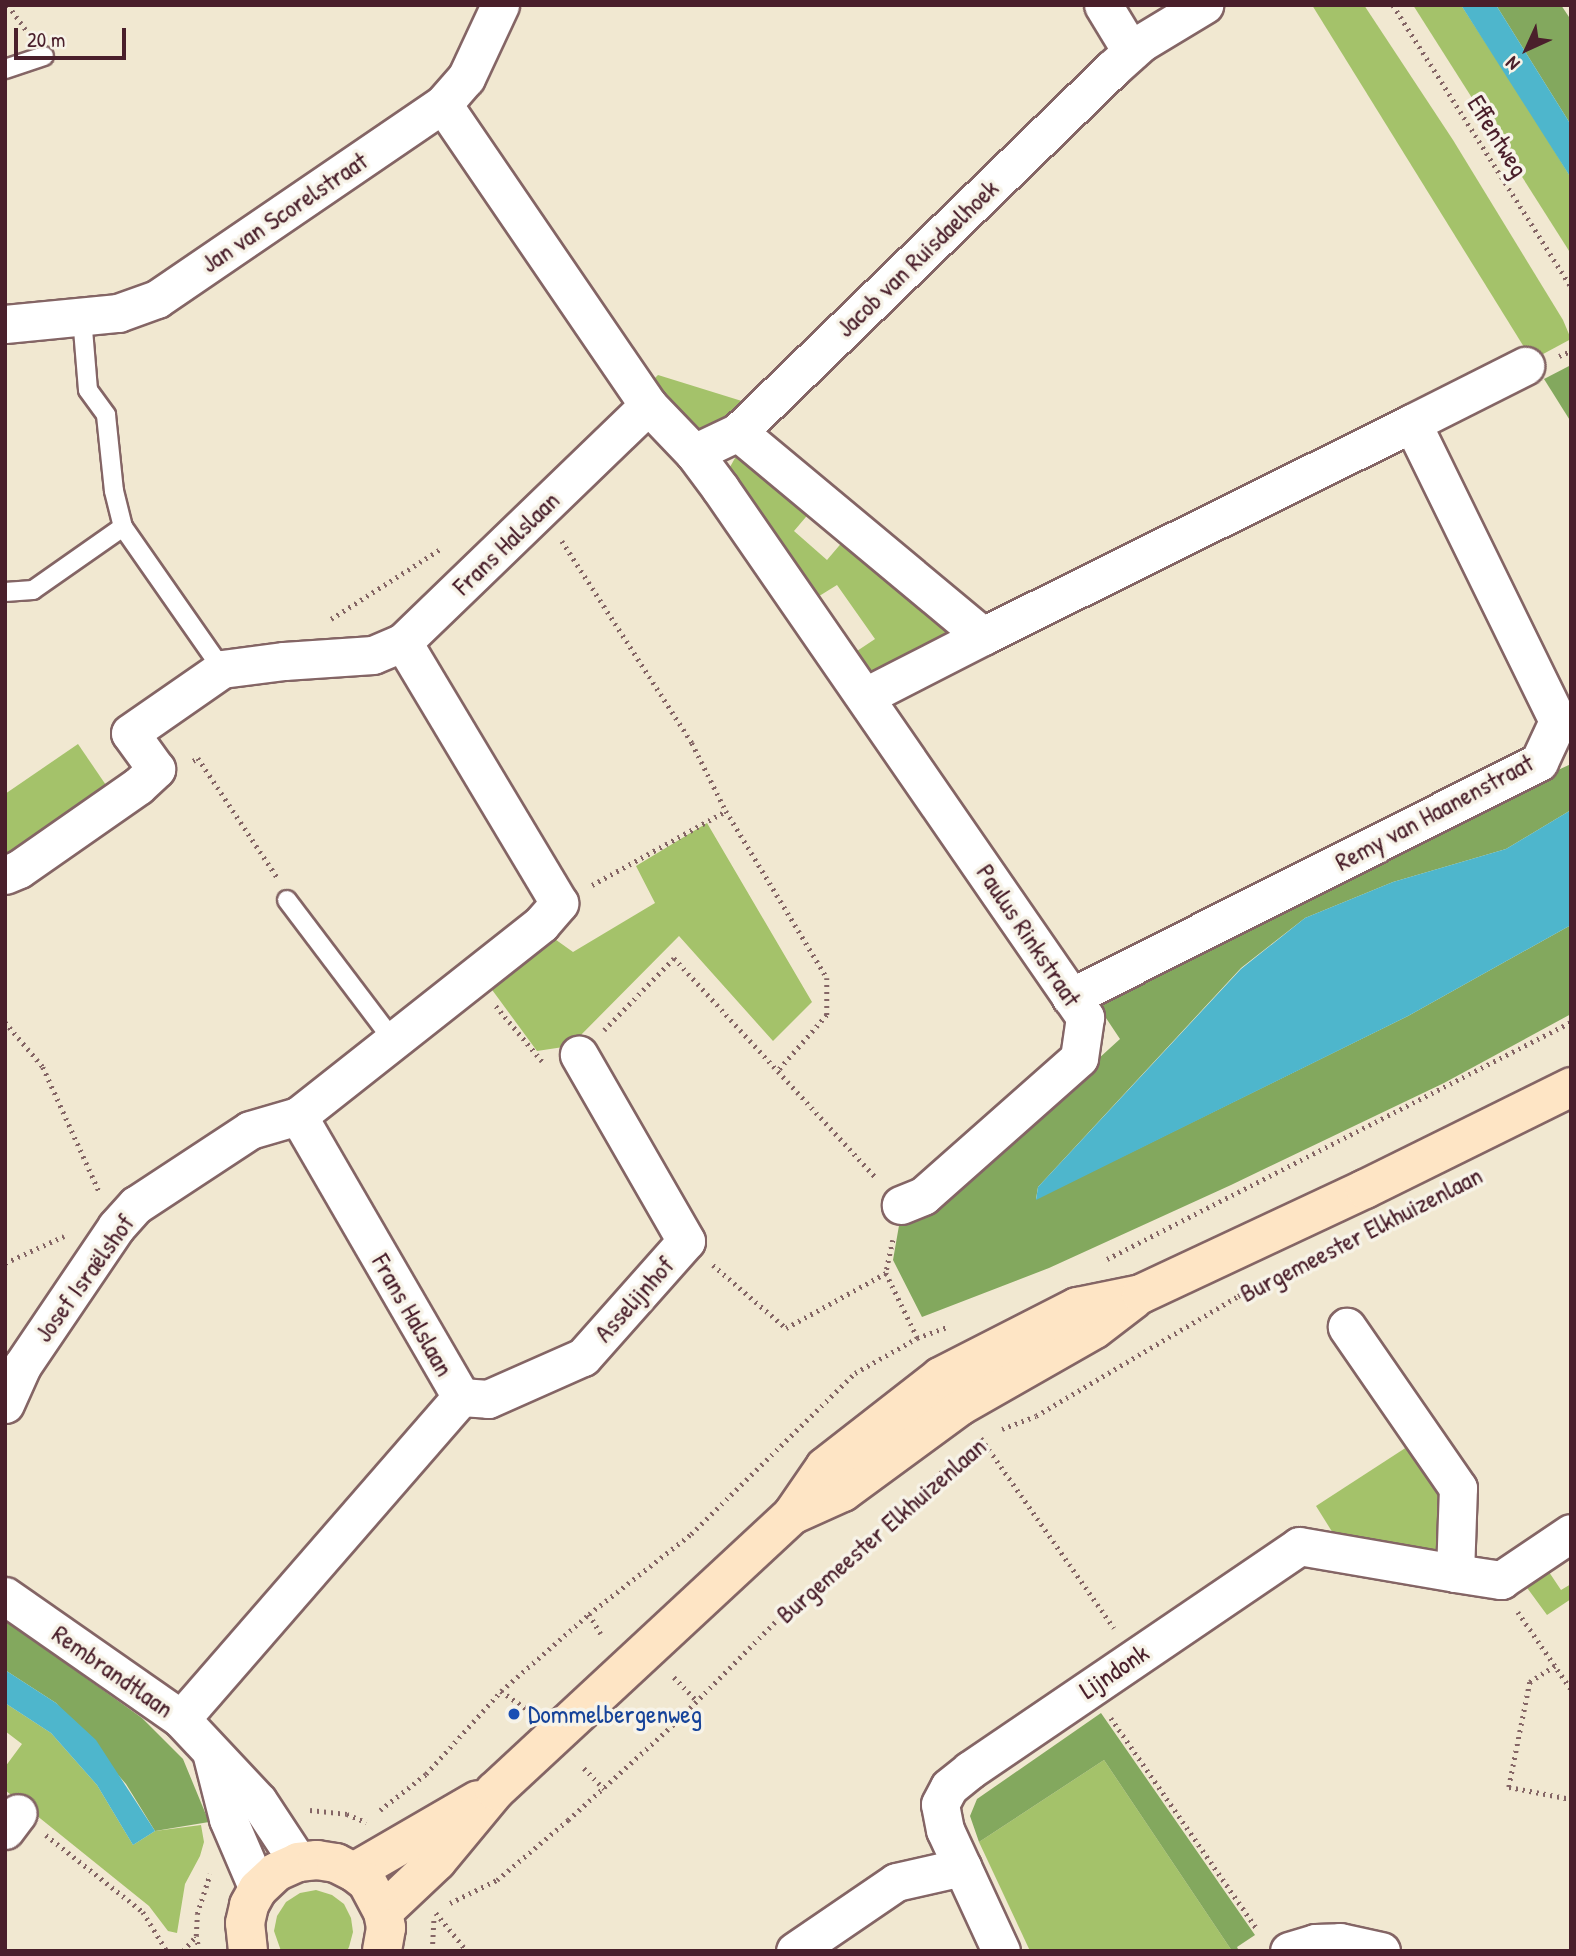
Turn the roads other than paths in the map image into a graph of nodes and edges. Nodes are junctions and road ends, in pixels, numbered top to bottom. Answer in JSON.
{"nodes":[{"id":1,"x":500,"y":5,"type":"edge"},
{"id":2,"x":1103,"y":5,"type":"edge"},
{"id":3,"x":1204,"y":5,"type":"edge"},
{"id":4,"x":1131,"y":51,"type":"junction"},
{"id":5,"x":44,"y":55,"type":"dead end"},
{"id":6,"x":5,"y":69,"type":"edge"},
{"id":7,"x":443,"y":104,"type":"junction"},
{"id":8,"x":82,"y":317,"type":"junction"},
{"id":9,"x":5,"y":324,"type":"edge"},
{"id":10,"x":1525,"y":366,"type":"dead end"},
{"id":11,"x":648,"y":405,"type":"junction"},
{"id":12,"x":1412,"y":423,"type":"junction"},
{"id":13,"x":738,"y":432,"type":"junction"},
{"id":14,"x":694,"y":453,"type":"junction"},
{"id":15,"x":123,"y":527,"type":"junction"},
{"id":16,"x":5,"y":592,"type":"edge"},
{"id":17,"x":984,"y":636,"type":"junction"},
{"id":18,"x":403,"y":642,"type":"junction"},
{"id":19,"x":222,"y":669,"type":"junction"},
{"id":20,"x":866,"y":696,"type":"junction"},
{"id":21,"x":5,"y":875,"type":"edge"},
{"id":22,"x":287,"y":900,"type":"road end"},
{"id":23,"x":1072,"y":997,"type":"junction"},
{"id":24,"x":393,"y":1039,"type":"junction"},
{"id":25,"x":579,"y":1055,"type":"road end"},
{"id":26,"x":1571,"y":1087,"type":"edge"},
{"id":27,"x":298,"y":1116,"type":"junction"},
{"id":28,"x":901,"y":1205,"type":"road end"},
{"id":29,"x":1348,"y":1327,"type":"dead end"},
{"id":30,"x":461,"y":1397,"type":"junction"},
{"id":31,"x":5,"y":1404,"type":"edge"},
{"id":32,"x":1571,"y":1533,"type":"edge"},
{"id":33,"x":1455,"y":1573,"type":"junction"},
{"id":34,"x":5,"y":1596,"type":"edge"},
{"id":35,"x":181,"y":1719,"type":"junction"},
{"id":36,"x":212,"y":1755,"type":"junction"},
{"id":37,"x":495,"y":1791,"type":"junction"},
{"id":38,"x":298,"y":1862,"type":"junction"},
{"id":39,"x":962,"y":1867,"type":"junction"},
{"id":40,"x":354,"y":1872,"type":"junction"},
{"id":41,"x":258,"y":1889,"type":"junction"},
{"id":42,"x":383,"y":1912,"type":"junction"},
{"id":43,"x":1276,"y":1945,"type":"edge"},
{"id":44,"x":243,"y":1948,"type":"edge"},
{"id":45,"x":382,"y":1951,"type":"edge"},
{"id":46,"x":795,"y":1951,"type":"edge"},
{"id":47,"x":1002,"y":1951,"type":"edge"},
{"id":48,"x":1381,"y":1951,"type":"edge"}],
"edges":[{"from":1,"to":7,"type":"street","name":"Jan van Scorelstraat"},
{"from":2,"to":4,"type":"street"},
{"from":3,"to":4,"type":"street","name":"Jacob van Ruisdaelhoek"},
{"from":4,"to":13,"type":"street","name":"Jacob van Ruisdaelhoek"},
{"from":5,"to":6,"type":"lane"},
{"from":7,"to":8,"type":"street","name":"Jan van Scorelstraat"},
{"from":7,"to":11,"type":"street"},
{"from":8,"to":9,"type":"street","name":"Jan van Scorelstraat"},
{"from":8,"to":15,"type":"lane"},
{"from":10,"to":12,"type":"street"},
{"from":11,"to":14,"type":"street","name":"Paulus Rinkstraat"},
{"from":11,"to":18,"type":"street","name":"Frans Halslaan"},
{"from":12,"to":17,"type":"street"},
{"from":12,"to":23,"type":"street","name":"Remy van Haanenstraat"},
{"from":13,"to":14,"type":"street","name":"Jacob van Ruisdaelhoek"},
{"from":13,"to":17,"type":"street"},
{"from":14,"to":20,"type":"street","name":"Paulus Rinkstraat"},
{"from":15,"to":16,"type":"lane"},
{"from":15,"to":19,"type":"lane"},
{"from":17,"to":20,"type":"street"},
{"from":18,"to":19,"type":"street"},
{"from":18,"to":24,"type":"street"},
{"from":19,"to":21,"type":"street"},
{"from":20,"to":23,"type":"street","name":"Paulus Rinkstraat"},
{"from":22,"to":24,"type":"lane"},
{"from":23,"to":28,"type":"street","name":"Paulus Rinkstraat"},
{"from":24,"to":27,"type":"street"},
{"from":25,"to":30,"type":"street","name":"Asselijnhof"},
{"from":26,"to":37,"type":"street","name":"Burgemeester Elkhuizenlaan"},
{"from":27,"to":30,"type":"street","name":"Frans Halslaan"},
{"from":27,"to":31,"type":"street","name":"Josef Israëlshof"},
{"from":29,"to":33,"type":"street"},
{"from":30,"to":35,"type":"street","name":"Frans Halslaan"},
{"from":32,"to":33,"type":"street","name":"Lijndonk"},
{"from":33,"to":39,"type":"street","name":"Lijndonk"},
{"from":34,"to":35,"type":"street","name":"Rembrandtlaan"},
{"from":35,"to":36,"type":"street","name":"Rembrandtlaan"},
{"from":36,"to":38,"type":"street","name":"Rembrandtlaan"},
{"from":36,"to":41,"type":"street","name":"Rembrandtlaan"},
{"from":37,"to":40,"type":"street","name":"Burgemeester Elkhuizenlaan"},
{"from":37,"to":42,"type":"street","name":"Burgemeester Elkhuizenlaan"},
{"from":38,"to":40,"type":"street"},
{"from":38,"to":41,"type":"street"},
{"from":39,"to":46,"type":"street"},
{"from":39,"to":47,"type":"street","name":"Lijndonk"},
{"from":40,"to":42,"type":"street"},
{"from":41,"to":44,"type":"street"},
{"from":42,"to":45,"type":"street"},
{"from":43,"to":48,"type":"street"}]}
